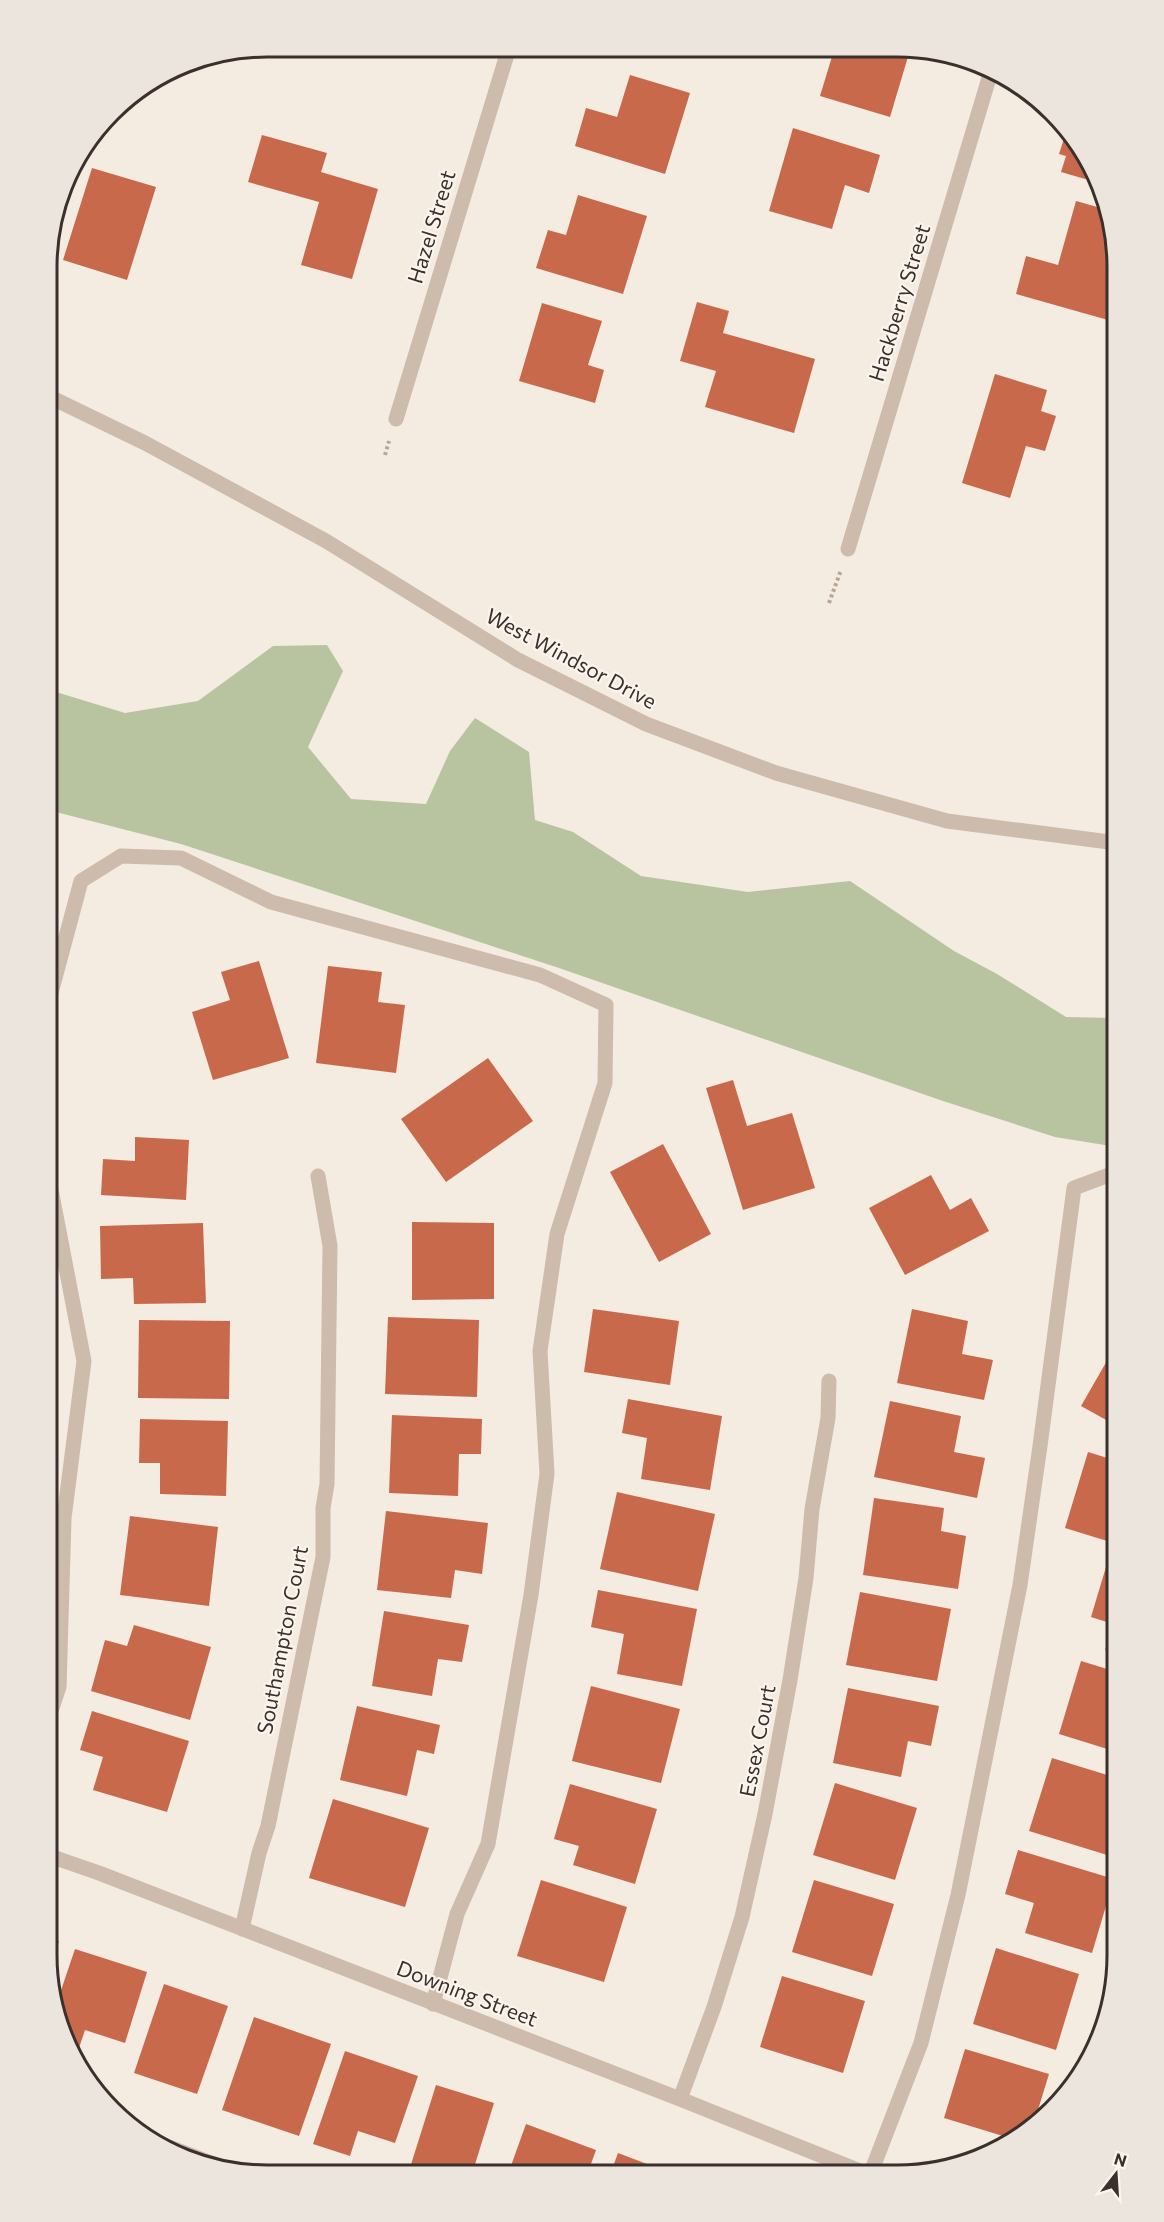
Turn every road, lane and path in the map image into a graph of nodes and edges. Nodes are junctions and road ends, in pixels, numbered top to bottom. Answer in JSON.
{"nodes":[{"id":1,"x":506,"y":57,"type":"edge"},
{"id":2,"x":989,"y":79,"type":"edge"},
{"id":3,"x":57,"y":400,"type":"edge"},
{"id":4,"x":396,"y":419,"type":"dead end"},
{"id":5,"x":848,"y":549,"type":"joint"},
{"id":6,"x":830,"y":603,"type":"dead end"},
{"id":7,"x":1107,"y":842,"type":"edge"},
{"id":8,"x":57,"y":970,"type":"edge"},
{"id":9,"x":318,"y":1176,"type":"dead end"},
{"id":10,"x":1107,"y":1176,"type":"edge"},
{"id":11,"x":57,"y":1221,"type":"edge"},
{"id":12,"x":829,"y":1381,"type":"dead end"},
{"id":13,"x":57,"y":1693,"type":"edge"},
{"id":14,"x":57,"y":1859,"type":"edge"},
{"id":15,"x":242,"y":1929,"type":"junction"},
{"id":16,"x":433,"y":2004,"type":"junction"},
{"id":17,"x":680,"y":2099,"type":"junction"},
{"id":18,"x":845,"y":2165,"type":"edge"},
{"id":19,"x":874,"y":2165,"type":"edge"}],
"edges":[{"from":1,"to":4,"type":"street","name":"Hazel Street"},
{"from":2,"to":5,"type":"street","name":"Hackberry Street"},
{"from":3,"to":7,"type":"street","name":"West Windsor Drive"},
{"from":5,"to":6,"type":"path"},
{"from":8,"to":16,"type":"street"},
{"from":9,"to":15,"type":"street","name":"Southampton Court"},
{"from":10,"to":19,"type":"street"},
{"from":11,"to":13,"type":"street"},
{"from":12,"to":17,"type":"street","name":"Essex Court"},
{"from":14,"to":15,"type":"street","name":"Downing Street"},
{"from":15,"to":16,"type":"street","name":"Downing Street"},
{"from":16,"to":17,"type":"street","name":"Downing Street"},
{"from":17,"to":18,"type":"street","name":"Downing Street"}]}
